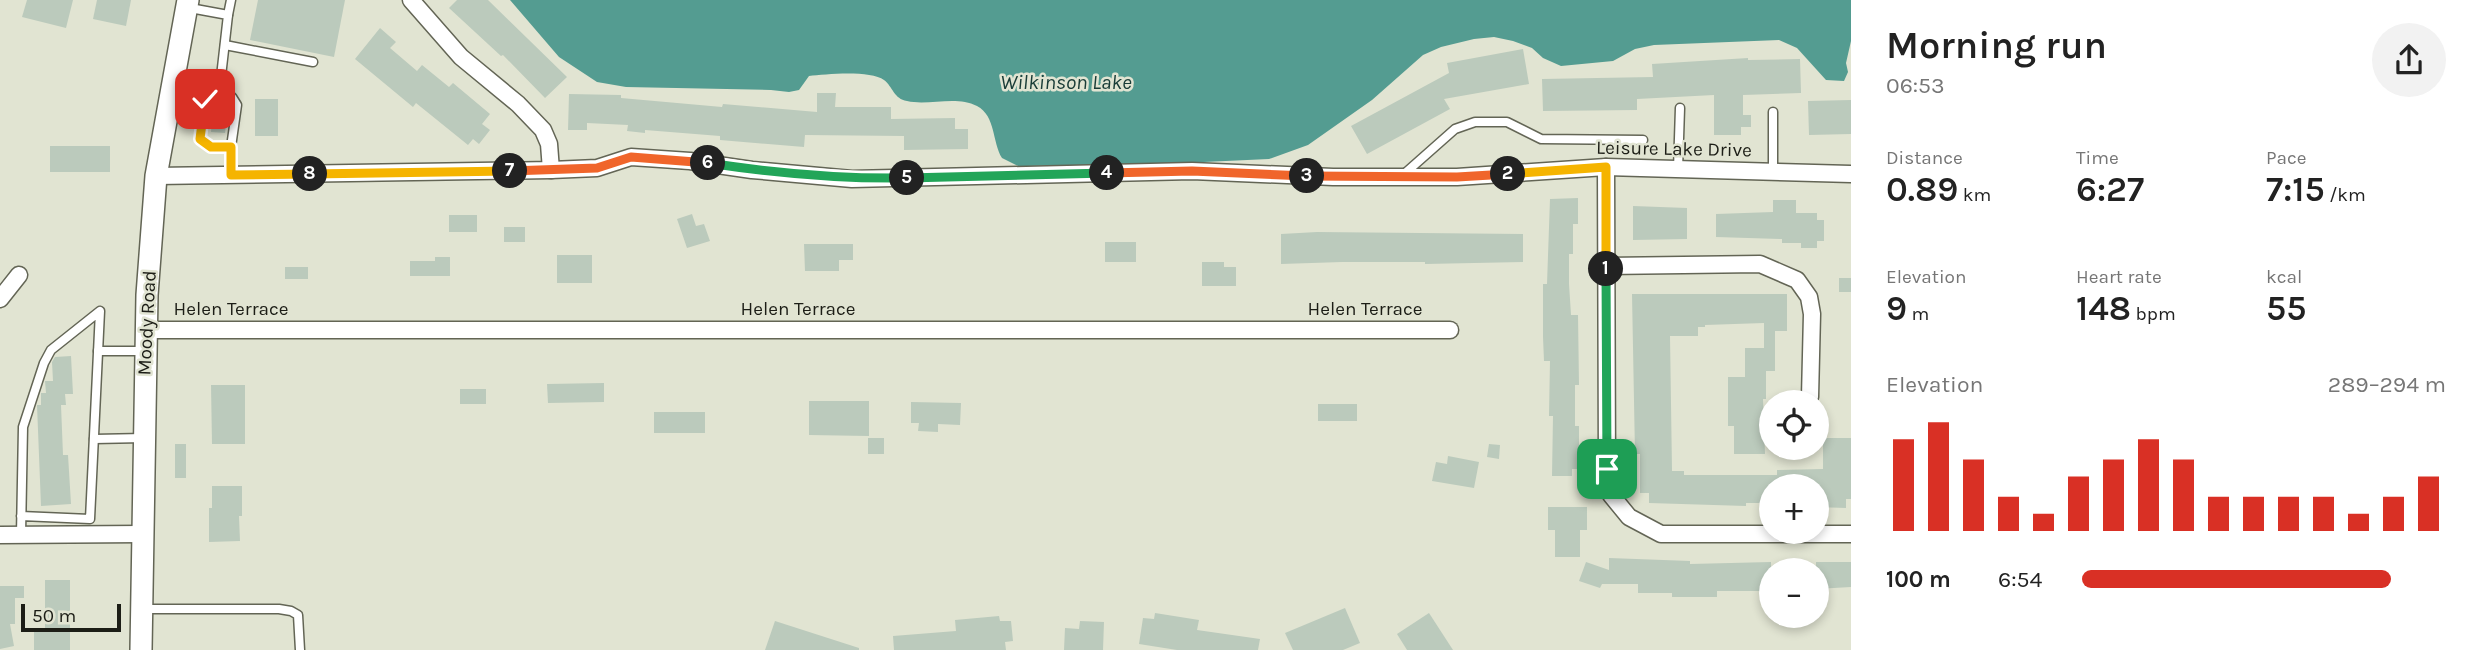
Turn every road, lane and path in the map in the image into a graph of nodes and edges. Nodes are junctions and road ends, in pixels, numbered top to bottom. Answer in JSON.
{"nodes":[{"id":1,"x":231,"y":0,"type":"edge"},
{"id":2,"x":411,"y":0,"type":"edge"},
{"id":3,"x":187,"y":3,"type":"edge"},
{"id":4,"x":228,"y":15,"type":"junction"},
{"id":5,"x":225,"y":45,"type":"junction"},
{"id":6,"x":313,"y":62,"type":"dead end"},
{"id":7,"x":219,"y":94,"type":"junction"},
{"id":8,"x":1680,"y":108,"type":"dead end"},
{"id":9,"x":1773,"y":112,"type":"dead end"},
{"id":10,"x":1643,"y":140,"type":"dead end"},
{"id":11,"x":231,"y":147,"type":"junction"},
{"id":12,"x":1606,"y":167,"type":"junction"},
{"id":13,"x":1678,"y":169,"type":"junction"},
{"id":14,"x":551,"y":170,"type":"junction"},
{"id":15,"x":1773,"y":172,"type":"junction"},
{"id":16,"x":1851,"y":174,"type":"edge"},
{"id":17,"x":231,"y":175,"type":"junction"},
{"id":18,"x":156,"y":176,"type":"junction"},
{"id":19,"x":1400,"y":177,"type":"junction"},
{"id":20,"x":1606,"y":266,"type":"junction"},
{"id":21,"x":19,"y":275,"type":"dead end"},
{"id":22,"x":0,"y":299,"type":"edge"},
{"id":23,"x":1451,"y":330,"type":"dead end"},
{"id":24,"x":145,"y":341,"type":"junction"},
{"id":25,"x":98,"y":351,"type":"junction"},
{"id":26,"x":1810,"y":390,"type":"edge"},
{"id":27,"x":144,"y":438,"type":"junction"},
{"id":28,"x":94,"y":439,"type":"junction"},
{"id":29,"x":21,"y":516,"type":"junction"},
{"id":30,"x":142,"y":534,"type":"junction"},
{"id":31,"x":1851,"y":534,"type":"edge"},
{"id":32,"x":0,"y":535,"type":"edge"},
{"id":33,"x":21,"y":535,"type":"junction"},
{"id":34,"x":142,"y":609,"type":"junction"},
{"id":35,"x":141,"y":650,"type":"edge"},
{"id":36,"x":300,"y":650,"type":"edge"}],
"edges":[{"from":1,"to":4,"type":"lane"},
{"from":2,"to":14,"type":"street"},
{"from":3,"to":4,"type":"lane"},
{"from":3,"to":18,"type":"main road","name":"Moody Road"},
{"from":4,"to":5,"type":"lane"},
{"from":5,"to":6,"type":"lane"},
{"from":5,"to":7,"type":"lane"},
{"from":7,"to":11,"type":"lane"},
{"from":7,"to":11,"type":"lane"},
{"from":8,"to":13,"type":"lane"},
{"from":9,"to":15,"type":"lane"},
{"from":10,"to":19,"type":"lane"},
{"from":11,"to":17,"type":"lane"},
{"from":12,"to":13,"type":"street","name":"Leisure Lake Drive"},
{"from":12,"to":19,"type":"street","name":"Leisure Lake Drive"},
{"from":12,"to":20,"type":"street"},
{"from":13,"to":15,"type":"street","name":"Leisure Lake Drive"},
{"from":14,"to":17,"type":"street","name":"Leisure Lake Drive"},
{"from":14,"to":19,"type":"street","name":"Leisure Lake Drive"},
{"from":15,"to":16,"type":"street","name":"Leisure Lake Drive"},
{"from":17,"to":18,"type":"street","name":"Leisure Lake Drive"},
{"from":18,"to":24,"type":"main road","name":"Moody Road"},
{"from":20,"to":26,"type":"street"},
{"from":20,"to":31,"type":"street"},
{"from":21,"to":22,"type":"street"},
{"from":23,"to":24,"type":"street","name":"Helen Terrace"},
{"from":24,"to":25,"type":"lane"},
{"from":24,"to":27,"type":"main road","name":"Moody Road"},
{"from":25,"to":28,"type":"lane"},
{"from":25,"to":29,"type":"lane"},
{"from":27,"to":28,"type":"lane"},
{"from":27,"to":30,"type":"main road","name":"Moody Road"},
{"from":28,"to":29,"type":"lane"},
{"from":29,"to":33,"type":"lane"},
{"from":30,"to":33,"type":"street"},
{"from":30,"to":34,"type":"main road","name":"Moody Road"},
{"from":32,"to":33,"type":"street"},
{"from":34,"to":35,"type":"main road","name":"Moody Road"},
{"from":34,"to":36,"type":"lane"}]}
